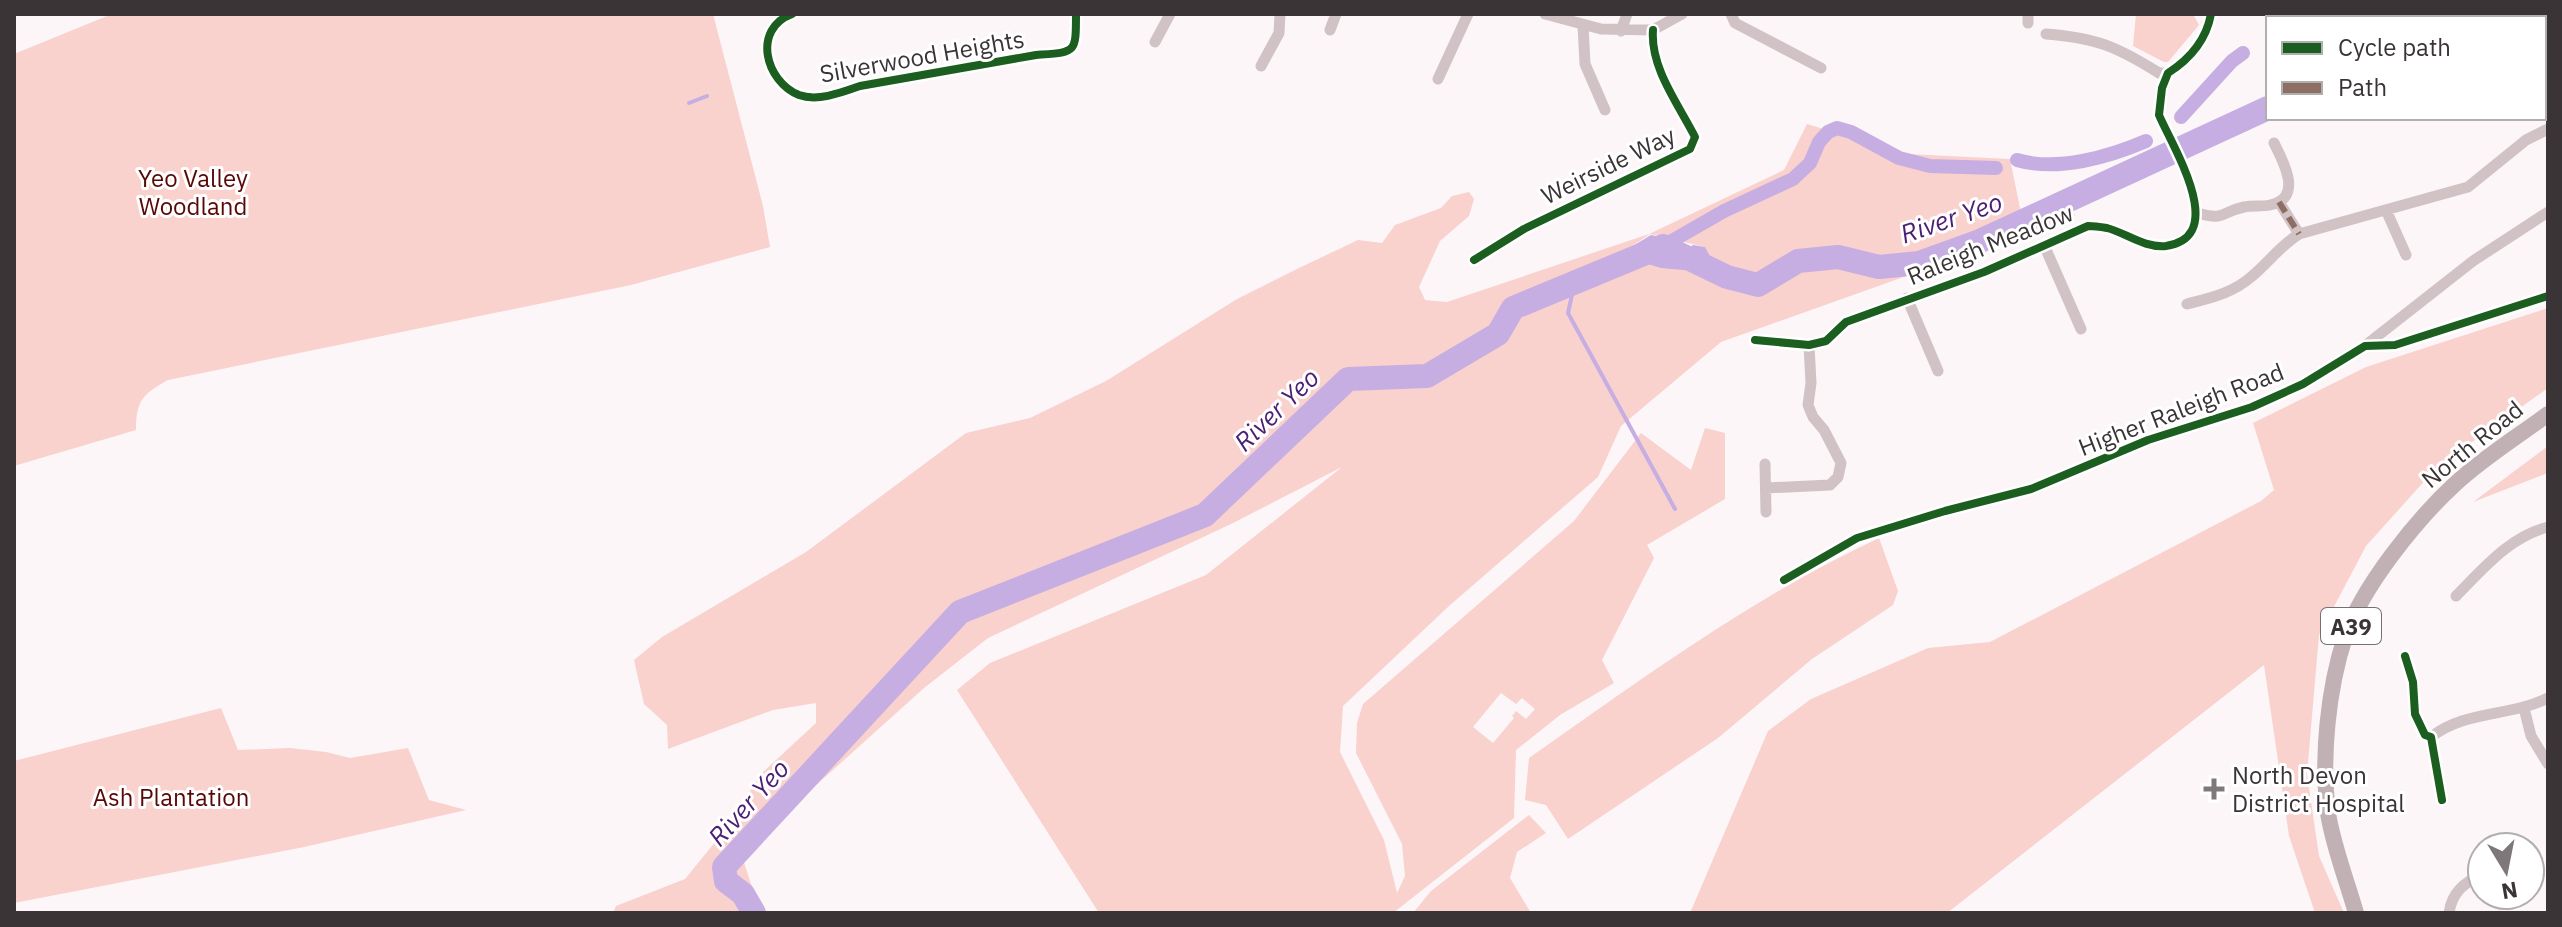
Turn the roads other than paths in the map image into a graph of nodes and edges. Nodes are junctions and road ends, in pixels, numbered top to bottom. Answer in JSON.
{"nodes":[{"id":1,"x":792,"y":14,"type":"edge"},
{"id":2,"x":1076,"y":14,"type":"edge"},
{"id":3,"x":1170,"y":14,"type":"edge"},
{"id":4,"x":1280,"y":14,"type":"edge"},
{"id":5,"x":1336,"y":14,"type":"edge"},
{"id":6,"x":1468,"y":14,"type":"edge"},
{"id":7,"x":1545,"y":14,"type":"edge"},
{"id":8,"x":1627,"y":14,"type":"edge"},
{"id":9,"x":1682,"y":14,"type":"edge"},
{"id":10,"x":1731,"y":14,"type":"edge"},
{"id":11,"x":2211,"y":14,"type":"edge"},
{"id":12,"x":1583,"y":25,"type":"junction"},
{"id":13,"x":1330,"y":30,"type":"dead end"},
{"id":14,"x":1653,"y":30,"type":"junction"},
{"id":15,"x":1621,"y":31,"type":"junction"},
{"id":16,"x":2046,"y":34,"type":"dead end"},
{"id":17,"x":1155,"y":42,"type":"dead end"},
{"id":18,"x":1261,"y":66,"type":"dead end"},
{"id":19,"x":1821,"y":68,"type":"dead end"},
{"id":20,"x":2168,"y":73,"type":"junction"},
{"id":21,"x":1438,"y":79,"type":"dead end"},
{"id":22,"x":1605,"y":110,"type":"dead end"},
{"id":23,"x":2548,"y":129,"type":"edge"},
{"id":24,"x":2274,"y":143,"type":"dead end"},
{"id":25,"x":2279,"y":202,"type":"junction"},
{"id":26,"x":2386,"y":210,"type":"junction"},
{"id":27,"x":2548,"y":212,"type":"edge"},
{"id":28,"x":2197,"y":213,"type":"junction"},
{"id":29,"x":2299,"y":234,"type":"junction"},
{"id":30,"x":2044,"y":245,"type":"junction"},
{"id":31,"x":2406,"y":255,"type":"dead end"},
{"id":32,"x":1474,"y":260,"type":"dead end"},
{"id":33,"x":2548,"y":296,"type":"edge"},
{"id":34,"x":1907,"y":298,"type":"junction"},
{"id":35,"x":2187,"y":304,"type":"dead end"},
{"id":36,"x":2081,"y":329,"type":"dead end"},
{"id":37,"x":1755,"y":340,"type":"dead end"},
{"id":38,"x":1809,"y":345,"type":"junction"},
{"id":39,"x":2365,"y":346,"type":"junction"},
{"id":40,"x":1927,"y":347,"type":"junction"},
{"id":41,"x":1914,"y":352,"type":"dead end"},
{"id":42,"x":1938,"y":371,"type":"dead end"},
{"id":43,"x":2548,"y":414,"type":"edge"},
{"id":44,"x":1765,"y":464,"type":"dead end"},
{"id":45,"x":1766,"y":488,"type":"junction"},
{"id":46,"x":1766,"y":512,"type":"dead end"},
{"id":47,"x":2548,"y":527,"type":"edge"},
{"id":48,"x":1784,"y":580,"type":"dead end"},
{"id":49,"x":2456,"y":596,"type":"dead end"},
{"id":50,"x":2405,"y":656,"type":"dead end"},
{"id":51,"x":2548,"y":698,"type":"edge"},
{"id":52,"x":2524,"y":708,"type":"junction"},
{"id":53,"x":2431,"y":737,"type":"junction"},
{"id":54,"x":2548,"y":764,"type":"edge"},
{"id":55,"x":2442,"y":800,"type":"dead end"},
{"id":56,"x":2466,"y":883,"type":"edge"},
{"id":57,"x":2356,"y":913,"type":"edge"},
{"id":58,"x":2449,"y":913,"type":"edge"}],
"edges":[{"from":1,"to":2,"type":"street","name":"Silverwood Heights"},
{"from":3,"to":17,"type":"street"},
{"from":4,"to":18,"type":"street"},
{"from":5,"to":13,"type":"street"},
{"from":6,"to":21,"type":"street"},
{"from":7,"to":12,"type":"street"},
{"from":8,"to":15,"type":"street"},
{"from":9,"to":14,"type":"street"},
{"from":10,"to":19,"type":"street"},
{"from":11,"to":20,"type":"street"},
{"from":12,"to":15,"type":"street"},
{"from":12,"to":22,"type":"street"},
{"from":14,"to":15,"type":"street"},
{"from":14,"to":32,"type":"street","name":"Weirside Way"},
{"from":16,"to":20,"type":"street"},
{"from":20,"to":28,"type":"street"},
{"from":23,"to":26,"type":"street"},
{"from":24,"to":25,"type":"street"},
{"from":25,"to":28,"type":"street"},
{"from":25,"to":29,"type":"street"},
{"from":26,"to":29,"type":"street"},
{"from":26,"to":31,"type":"street"},
{"from":27,"to":39,"type":"street"},
{"from":28,"to":30,"type":"street","name":"Raleigh Meadow"},
{"from":29,"to":35,"type":"street"},
{"from":30,"to":34,"type":"street","name":"Raleigh Meadow"},
{"from":30,"to":36,"type":"street"},
{"from":33,"to":39,"type":"street","name":"Higher Raleigh Road"},
{"from":34,"to":38,"type":"street","name":"Raleigh Meadow"},
{"from":34,"to":40,"type":"street"},
{"from":37,"to":38,"type":"street"},
{"from":38,"to":45,"type":"street"},
{"from":39,"to":48,"type":"street","name":"Higher Raleigh Road"},
{"from":40,"to":41,"type":"street"},
{"from":40,"to":42,"type":"street"},
{"from":43,"to":57,"type":"main road","name":"North Road","number":"A39"},
{"from":44,"to":45,"type":"street"},
{"from":45,"to":46,"type":"street"},
{"from":47,"to":49,"type":"street"},
{"from":50,"to":53,"type":"street"},
{"from":51,"to":52,"type":"street"},
{"from":52,"to":53,"type":"street"},
{"from":52,"to":54,"type":"street"},
{"from":53,"to":55,"type":"street"},
{"from":56,"to":58,"type":"street"}]}
